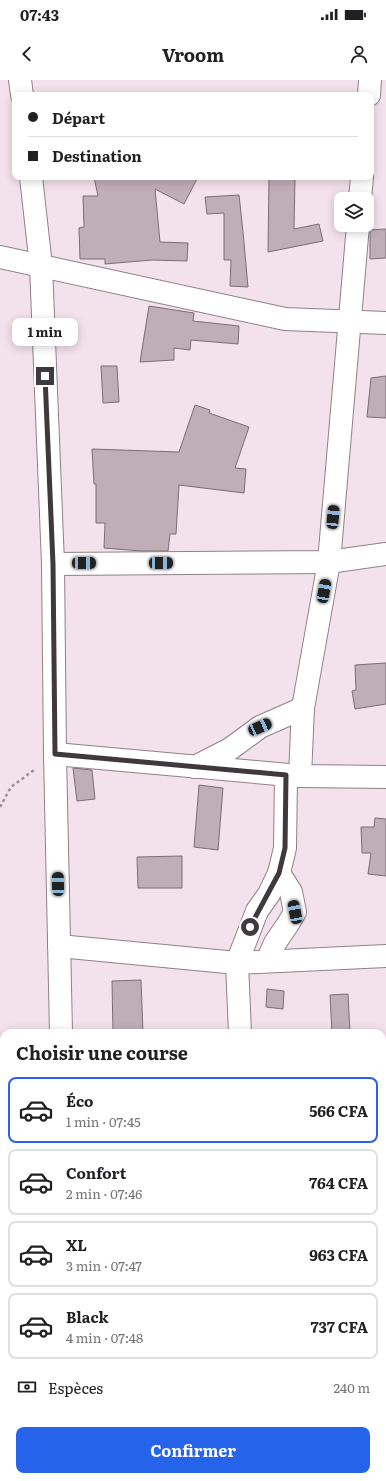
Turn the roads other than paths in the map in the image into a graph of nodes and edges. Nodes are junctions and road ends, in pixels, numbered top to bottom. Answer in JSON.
{"nodes":[{"id":1,"x":20,"y":80,"type":"edge"},
{"id":2,"x":370,"y":80,"type":"edge"},
{"id":3,"x":22,"y":92,"type":"edge"},
{"id":4,"x":369,"y":92,"type":"edge"},
{"id":5,"x":31,"y":180,"type":"edge"},
{"id":6,"x":362,"y":180,"type":"edge"},
{"id":7,"x":361,"y":192,"type":"edge"},
{"id":8,"x":357,"y":232,"type":"edge"},
{"id":9,"x":0,"y":257,"type":"edge"},
{"id":10,"x":41,"y":266,"type":"junction"},
{"id":11,"x":350,"y":322,"type":"junction"},
{"id":12,"x":386,"y":323,"type":"edge"},
{"id":13,"x":386,"y":554,"type":"edge"},
{"id":14,"x":329,"y":562,"type":"junction"},
{"id":15,"x":53,"y":564,"type":"junction"},
{"id":16,"x":303,"y":708,"type":"junction"},
{"id":17,"x":55,"y":754,"type":"junction"},
{"id":18,"x":195,"y":767,"type":"junction"},
{"id":19,"x":293,"y":776,"type":"junction"},
{"id":20,"x":386,"y":777,"type":"edge"},
{"id":21,"x":279,"y":873,"type":"junction"},
{"id":22,"x":59,"y":946,"type":"junction"},
{"id":23,"x":386,"y":956,"type":"edge"},
{"id":24,"x":268,"y":961,"type":"junction"},
{"id":25,"x":237,"y":963,"type":"junction"},
{"id":26,"x":61,"y":1029,"type":"edge"},
{"id":27,"x":240,"y":1029,"type":"edge"}],
"edges":[{"from":1,"to":3,"type":"main road"},
{"from":2,"to":4,"type":"main road"},
{"from":5,"to":10,"type":"main road"},
{"from":6,"to":7,"type":"main road"},
{"from":8,"to":11,"type":"main road"},
{"from":9,"to":10,"type":"main road"},
{"from":10,"to":11,"type":"main road"},
{"from":10,"to":15,"type":"main road"},
{"from":11,"to":12,"type":"main road"},
{"from":11,"to":14,"type":"main road"},
{"from":13,"to":14,"type":"main road"},
{"from":14,"to":15,"type":"main road"},
{"from":14,"to":16,"type":"main road"},
{"from":15,"to":17,"type":"main road"},
{"from":16,"to":18,"type":"main road"},
{"from":16,"to":19,"type":"main road"},
{"from":17,"to":18,"type":"main road"},
{"from":17,"to":22,"type":"main road"},
{"from":18,"to":19,"type":"main road"},
{"from":19,"to":20,"type":"main road"},
{"from":19,"to":21,"type":"main road"},
{"from":21,"to":24,"type":"main road"},
{"from":21,"to":25,"type":"main road"},
{"from":22,"to":25,"type":"main road"},
{"from":22,"to":26,"type":"main road"},
{"from":23,"to":24,"type":"main road"},
{"from":24,"to":25,"type":"main road"},
{"from":25,"to":27,"type":"main road"}]}
